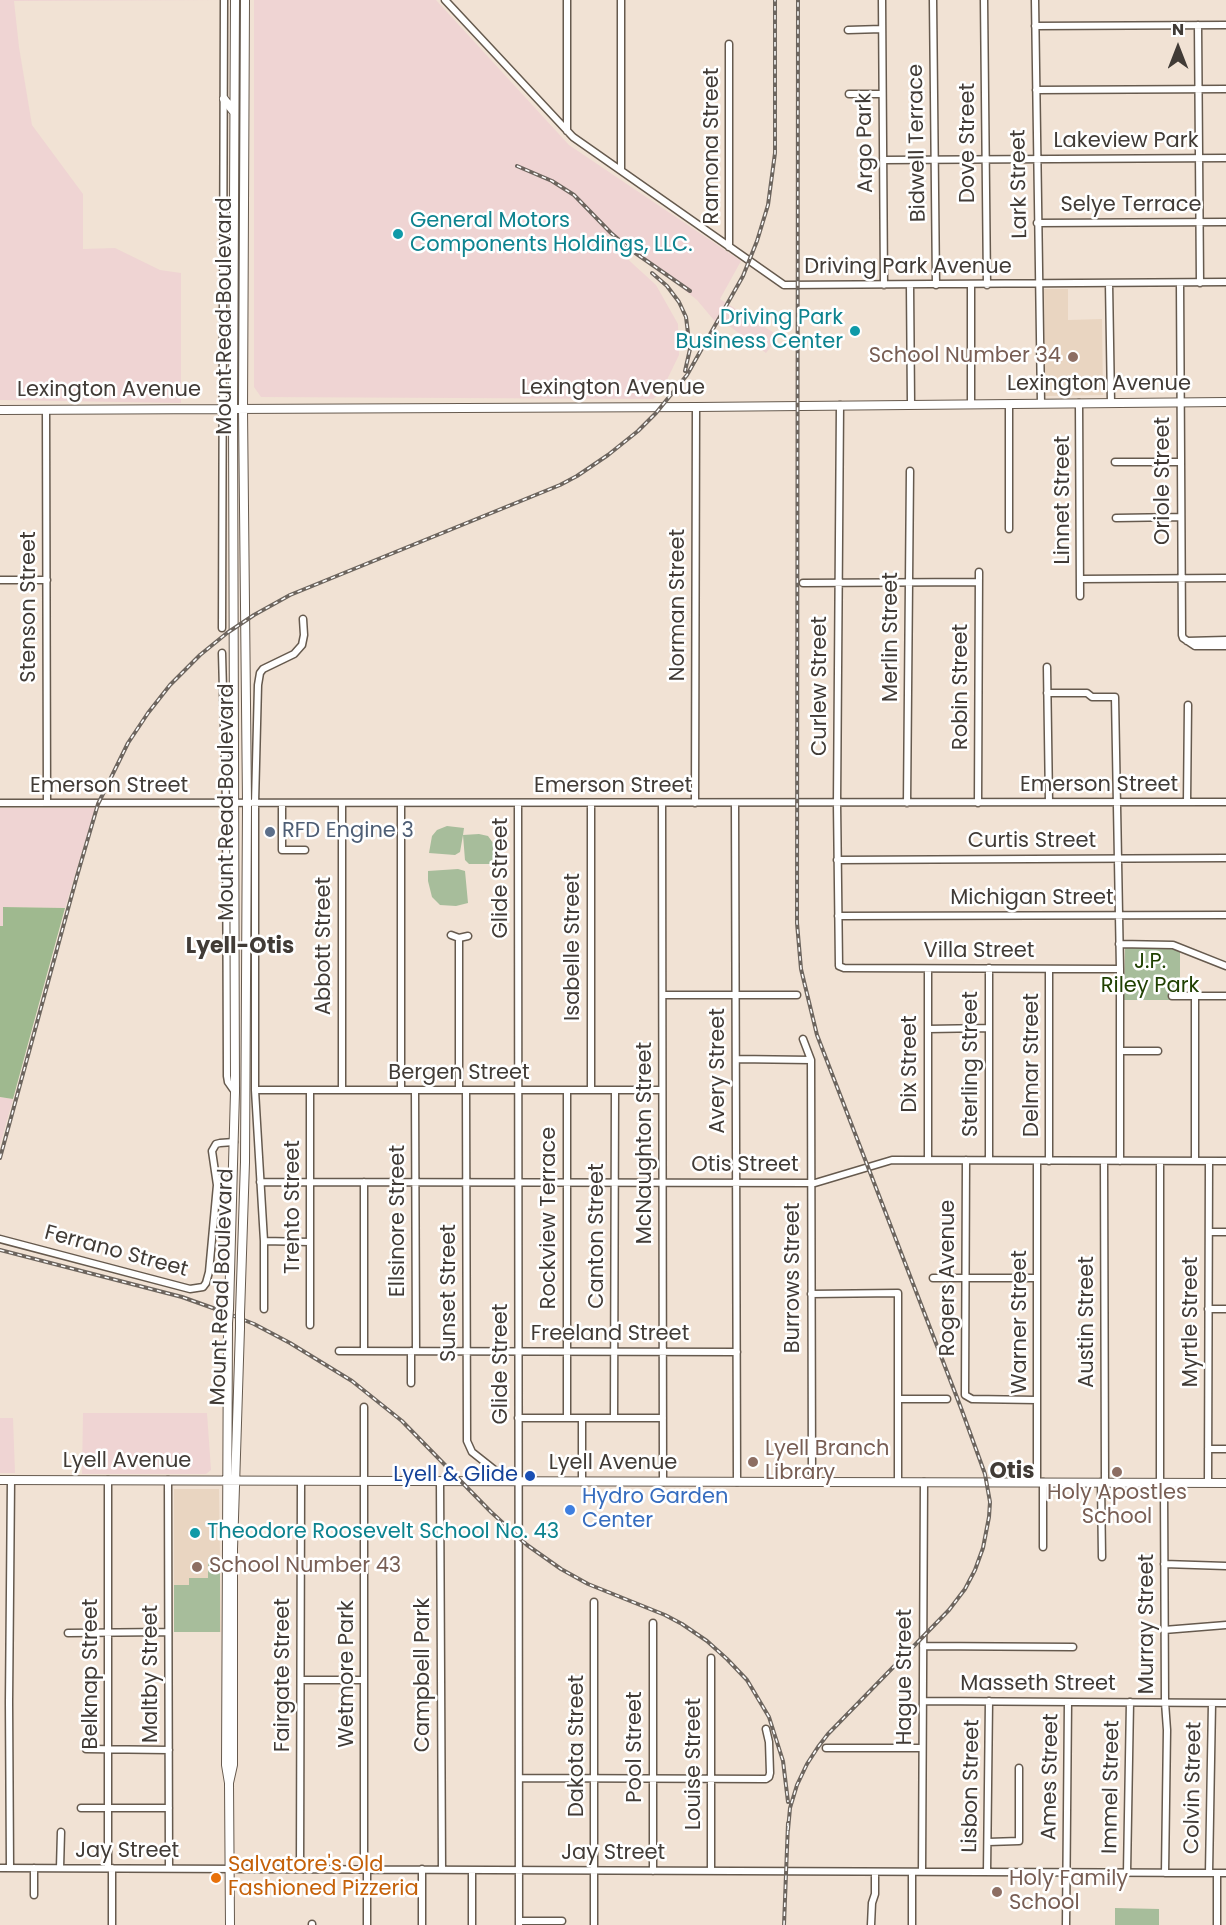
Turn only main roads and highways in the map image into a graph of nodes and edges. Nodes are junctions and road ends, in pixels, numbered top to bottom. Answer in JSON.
{"nodes":[{"id":1,"x":235,"y":0,"type":"edge"},
{"id":2,"x":245,"y":0,"type":"edge"},
{"id":3,"x":224,"y":99,"type":"road end"},
{"id":4,"x":235,"y":113,"type":"junction"},
{"id":5,"x":1226,"y":402,"type":"edge"},
{"id":6,"x":228,"y":409,"type":"junction"},
{"id":7,"x":243,"y":409,"type":"junction"},
{"id":8,"x":0,"y":410,"type":"edge"},
{"id":9,"x":245,"y":1123,"type":"junction"},
{"id":10,"x":234,"y":1142,"type":"junction"},
{"id":11,"x":244,"y":1162,"type":"junction"},
{"id":12,"x":0,"y":1480,"type":"edge"},
{"id":13,"x":231,"y":1480,"type":"junction"},
{"id":14,"x":1226,"y":1483,"type":"edge"},
{"id":15,"x":230,"y":1925,"type":"edge"}],
"edges":[{"from":1,"to":4,"type":"main road","name":"Mount Read Boulevard"},
{"from":2,"to":7,"type":"main road","name":"Mount Read Boulevard"},
{"from":3,"to":4,"type":"main road"},
{"from":4,"to":6,"type":"main road","name":"Mount Read Boulevard"},
{"from":5,"to":7,"type":"main road","name":"Lexington Avenue"},
{"from":6,"to":7,"type":"main road","name":"Lexington Avenue"},
{"from":6,"to":8,"type":"main road","name":"Lexington Avenue"},
{"from":6,"to":10,"type":"main road","name":"Mount Read Boulevard"},
{"from":7,"to":9,"type":"main road","name":"Mount Read Boulevard"},
{"from":9,"to":10,"type":"main road"},
{"from":9,"to":11,"type":"main road","name":"Mount Read Boulevard"},
{"from":10,"to":11,"type":"main road"},
{"from":10,"to":13,"type":"main road","name":"Mount Read Boulevard","bridge":true},
{"from":11,"to":13,"type":"main road","name":"Mount Read Boulevard","bridge":true},
{"from":12,"to":13,"type":"main road","name":"Lyell Avenue"},
{"from":13,"to":14,"type":"main road","name":"Lyell Avenue"},
{"from":13,"to":15,"type":"main road","name":"Mount Read Boulevard"}]}
